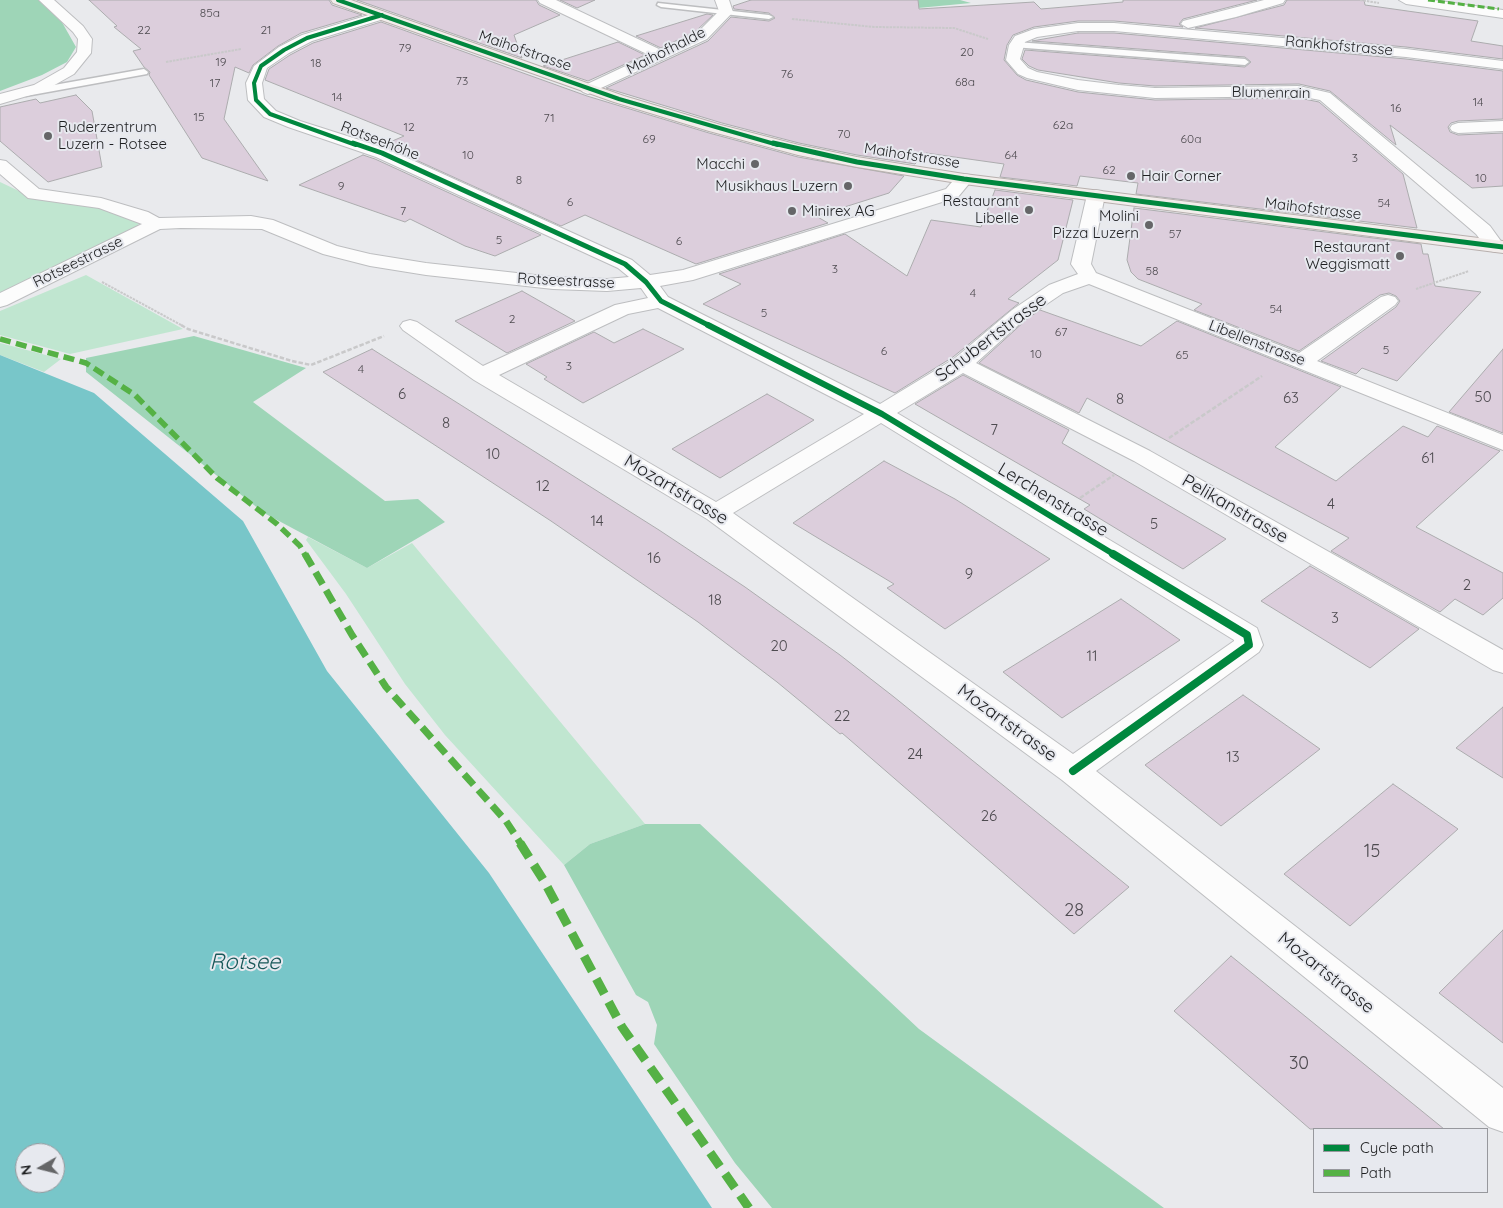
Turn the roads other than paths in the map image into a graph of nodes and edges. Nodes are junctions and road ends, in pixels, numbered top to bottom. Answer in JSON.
{"nodes":[{"id":1,"x":46,"y":0,"type":"edge"},
{"id":2,"x":338,"y":0,"type":"edge"},
{"id":3,"x":545,"y":0,"type":"edge"},
{"id":4,"x":1278,"y":0,"type":"edge"},
{"id":5,"x":1406,"y":0,"type":"edge"},
{"id":6,"x":661,"y":5,"type":"dead end"},
{"id":7,"x":724,"y":6,"type":"edge"},
{"id":8,"x":1503,"y":14,"type":"edge"},
{"id":9,"x":382,"y":16,"type":"junction"},
{"id":10,"x":770,"y":17,"type":"road end"},
{"id":11,"x":1174,"y":31,"type":"junction"},
{"id":12,"x":1016,"y":45,"type":"junction"},
{"id":13,"x":660,"y":55,"type":"junction"},
{"id":14,"x":1245,"y":62,"type":"dead end"},
{"id":15,"x":1503,"y":65,"type":"edge"},
{"id":16,"x":144,"y":72,"type":"dead end"},
{"id":17,"x":588,"y":88,"type":"junction"},
{"id":18,"x":24,"y":94,"type":"junction"},
{"id":19,"x":0,"y":99,"type":"edge"},
{"id":20,"x":1503,"y":126,"type":"edge"},
{"id":21,"x":1458,"y":128,"type":"dead end"},
{"id":22,"x":0,"y":165,"type":"edge"},
{"id":23,"x":964,"y":178,"type":"junction"},
{"id":24,"x":1096,"y":195,"type":"junction"},
{"id":25,"x":156,"y":224,"type":"junction"},
{"id":26,"x":1499,"y":247,"type":"edge"},
{"id":27,"x":1089,"y":277,"type":"junction"},
{"id":28,"x":646,"y":282,"type":"junction"},
{"id":29,"x":1388,"y":300,"type":"road end"},
{"id":30,"x":0,"y":301,"type":"edge"},
{"id":31,"x":661,"y":301,"type":"junction"},
{"id":32,"x":410,"y":326,"type":"dead end"},
{"id":33,"x":1302,"y":361,"type":"junction"},
{"id":34,"x":962,"y":364,"type":"junction"},
{"id":35,"x":482,"y":375,"type":"junction"},
{"id":36,"x":882,"y":414,"type":"junction"},
{"id":37,"x":1503,"y":442,"type":"edge"},
{"id":38,"x":716,"y":513,"type":"junction"},
{"id":39,"x":1503,"y":663,"type":"edge"},
{"id":40,"x":1073,"y":771,"type":"junction"},
{"id":41,"x":1503,"y":1113,"type":"edge"}],
"edges":[{"from":1,"to":18,"type":"street"},
{"from":2,"to":9,"type":"main road","name":"Maihofstrasse"},
{"from":3,"to":13,"type":"street"},
{"from":4,"to":11,"type":"street","name":"Rankhofstrasse"},
{"from":5,"to":8,"type":"street"},
{"from":6,"to":7,"type":"lane"},
{"from":7,"to":10,"type":"lane"},
{"from":7,"to":13,"type":"street","name":"Maihofhalde"},
{"from":9,"to":17,"type":"main road","name":"Maihofstrasse"},
{"from":9,"to":28,"type":"street","name":"Rotseehöhe"},
{"from":11,"to":12,"type":"street","name":"Rankhofstrasse"},
{"from":11,"to":15,"type":"street","name":"Rankhofstrasse"},
{"from":12,"to":14,"type":"lane"},
{"from":12,"to":26,"type":"street","name":"Blumenrain"},
{"from":13,"to":17,"type":"street","name":"Maihofhalde"},
{"from":16,"to":18,"type":"lane"},
{"from":17,"to":23,"type":"main road","name":"Maihofstrasse"},
{"from":18,"to":19,"type":"street"},
{"from":20,"to":21,"type":"street"},
{"from":22,"to":25,"type":"street","name":"Rotseestrasse"},
{"from":23,"to":24,"type":"main road","name":"Maihofstrasse"},
{"from":23,"to":28,"type":"street","name":"Rotseestrasse"},
{"from":24,"to":26,"type":"main road","name":"Maihofstrasse"},
{"from":24,"to":27,"type":"street"},
{"from":25,"to":28,"type":"street","name":"Rotseestrasse"},
{"from":25,"to":30,"type":"street","name":"Rotseestrasse"},
{"from":27,"to":33,"type":"street","name":"Libellenstrasse"},
{"from":27,"to":34,"type":"street","name":"Schubertstrasse"},
{"from":28,"to":31,"type":"street","name":"Lerchenstrasse"},
{"from":29,"to":33,"type":"street"},
{"from":31,"to":35,"type":"street"},
{"from":31,"to":36,"type":"street","name":"Lerchenstrasse"},
{"from":32,"to":35,"type":"street","name":"Mozartstrasse"},
{"from":33,"to":37,"type":"street","name":"Libellenstrasse"},
{"from":34,"to":36,"type":"street","name":"Schubertstrasse"},
{"from":34,"to":39,"type":"street","name":"Pelikanstrasse"},
{"from":35,"to":38,"type":"street","name":"Mozartstrasse"},
{"from":36,"to":38,"type":"street","name":"Schubertstrasse"},
{"from":36,"to":40,"type":"street","name":"Lerchenstrasse"},
{"from":38,"to":40,"type":"street","name":"Mozartstrasse"},
{"from":40,"to":41,"type":"street","name":"Mozartstrasse"}]}
